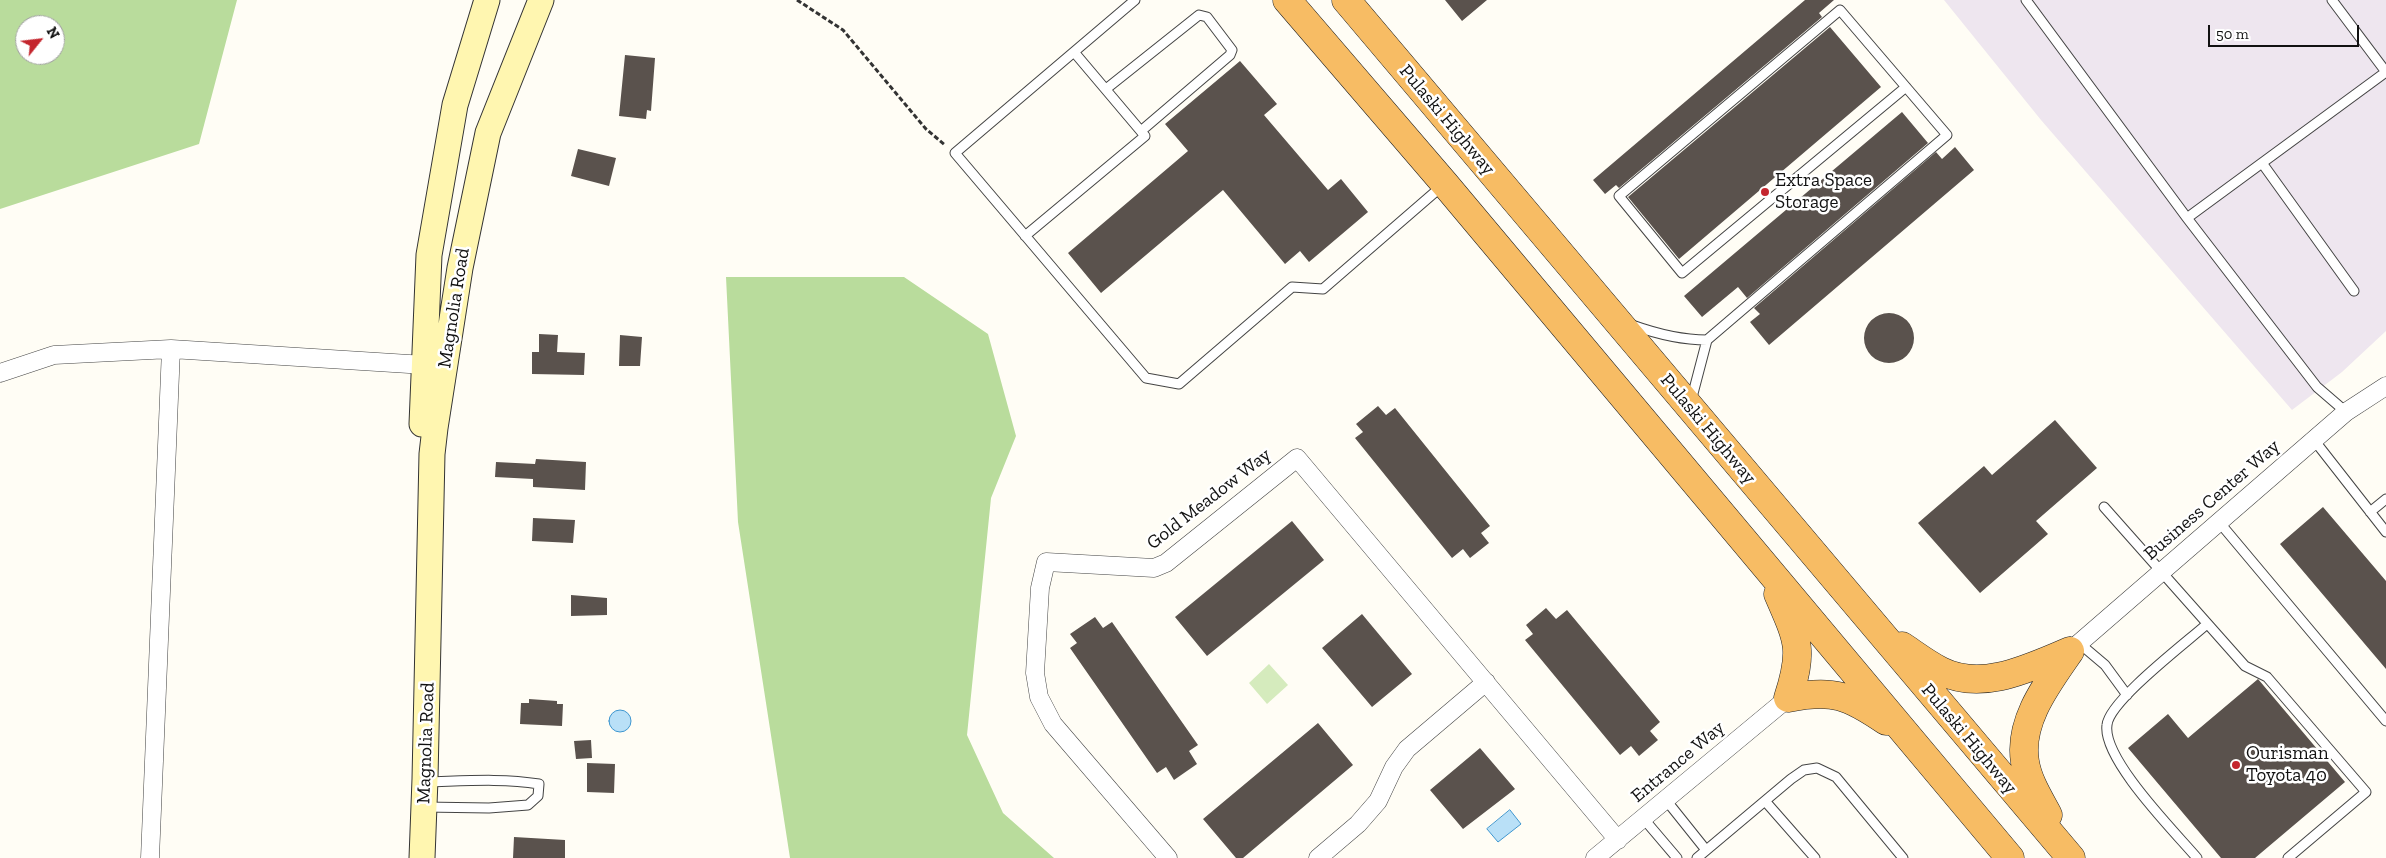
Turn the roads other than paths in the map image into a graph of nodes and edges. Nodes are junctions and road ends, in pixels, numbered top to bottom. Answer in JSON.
{"nodes":[{"id":1,"x":488,"y":0,"type":"edge"},
{"id":2,"x":541,"y":0,"type":"edge"},
{"id":3,"x":1135,"y":0,"type":"edge"},
{"id":4,"x":1287,"y":0,"type":"edge"},
{"id":5,"x":1346,"y":0,"type":"edge"},
{"id":6,"x":2026,"y":0,"type":"edge"},
{"id":7,"x":2332,"y":0,"type":"edge"},
{"id":8,"x":1074,"y":52,"type":"junction"},
{"id":9,"x":2386,"y":72,"type":"edge"},
{"id":10,"x":1906,"y":87,"type":"junction"},
{"id":11,"x":1106,"y":89,"type":"junction"},
{"id":12,"x":1141,"y":131,"type":"junction"},
{"id":13,"x":2262,"y":162,"type":"junction"},
{"id":14,"x":1445,"y":184,"type":"junction"},
{"id":15,"x":2187,"y":218,"type":"junction"},
{"id":16,"x":1025,"y":236,"type":"junction"},
{"id":17,"x":2354,"y":291,"type":"dead end"},
{"id":18,"x":1615,"y":319,"type":"junction"},
{"id":19,"x":1707,"y":340,"type":"junction"},
{"id":20,"x":171,"y":349,"type":"junction"},
{"id":21,"x":424,"y":365,"type":"junction"},
{"id":22,"x":0,"y":373,"type":"edge"},
{"id":23,"x":2386,"y":386,"type":"edge"},
{"id":24,"x":1689,"y":406,"type":"junction"},
{"id":25,"x":2346,"y":412,"type":"junction"},
{"id":26,"x":2314,"y":440,"type":"junction"},
{"id":27,"x":2386,"y":499,"type":"edge"},
{"id":28,"x":2104,"y":507,"type":"dead end"},
{"id":29,"x":2370,"y":512,"type":"junction"},
{"id":30,"x":2219,"y":522,"type":"junction"},
{"id":31,"x":2386,"y":532,"type":"edge"},
{"id":32,"x":1766,"y":568,"type":"junction"},
{"id":33,"x":2161,"y":572,"type":"junction"},
{"id":34,"x":2207,"y":624,"type":"junction"},
{"id":35,"x":429,"y":628,"type":"junction"},
{"id":36,"x":1880,"y":632,"type":"junction"},
{"id":37,"x":2074,"y":647,"type":"junction"},
{"id":38,"x":1486,"y":682,"type":"junction"},
{"id":39,"x":2127,"y":695,"type":"junction"},
{"id":40,"x":1788,"y":698,"type":"junction"},
{"id":41,"x":2386,"y":721,"type":"edge"},
{"id":42,"x":1909,"y":737,"type":"junction"},
{"id":43,"x":425,"y":782,"type":"junction"},
{"id":44,"x":1666,"y":800,"type":"junction"},
{"id":45,"x":1765,"y":801,"type":"junction"},
{"id":46,"x":424,"y":807,"type":"junction"},
{"id":47,"x":1643,"y":818,"type":"junction"},
{"id":48,"x":1618,"y":840,"type":"junction"},
{"id":49,"x":1706,"y":850,"type":"junction"},
{"id":50,"x":150,"y":858,"type":"edge"},
{"id":51,"x":422,"y":858,"type":"edge"},
{"id":52,"x":1168,"y":858,"type":"edge"},
{"id":53,"x":1318,"y":858,"type":"edge"},
{"id":54,"x":1596,"y":858,"type":"edge"},
{"id":55,"x":1677,"y":858,"type":"edge"},
{"id":56,"x":1697,"y":858,"type":"edge"},
{"id":57,"x":1815,"y":858,"type":"edge"},
{"id":58,"x":1903,"y":858,"type":"edge"},
{"id":59,"x":2010,"y":858,"type":"edge"},
{"id":60,"x":2071,"y":858,"type":"edge"},
{"id":61,"x":2197,"y":858,"type":"edge"},
{"id":62,"x":2288,"y":858,"type":"edge"}],
"edges":[{"from":1,"to":21,"type":"main road","name":"Magnolia Road"},
{"from":2,"to":35,"type":"main road","name":"Magnolia Road"},
{"from":3,"to":8,"type":"lane"},
{"from":4,"to":14,"type":"highway"},
{"from":5,"to":18,"type":"highway","name":"Pulaski Highway"},
{"from":6,"to":15,"type":"lane"},
{"from":7,"to":9,"type":"lane"},
{"from":8,"to":11,"type":"lane"},
{"from":8,"to":16,"type":"lane"},
{"from":9,"to":13,"type":"lane"},
{"from":10,"to":10,"type":"lane"},
{"from":10,"to":19,"type":"lane"},
{"from":11,"to":12,"type":"lane"},
{"from":11,"to":12,"type":"lane"},
{"from":12,"to":16,"type":"lane"},
{"from":13,"to":15,"type":"lane"},
{"from":13,"to":17,"type":"lane"},
{"from":14,"to":16,"type":"lane"},
{"from":14,"to":32,"type":"highway"},
{"from":15,"to":25,"type":"lane"},
{"from":18,"to":19,"type":"lane"},
{"from":18,"to":24,"type":"highway","name":"Pulaski Highway"},
{"from":19,"to":24,"type":"lane"},
{"from":20,"to":21,"type":"street"},
{"from":20,"to":22,"type":"street"},
{"from":20,"to":50,"type":"street"},
{"from":21,"to":35,"type":"main road","name":"Magnolia Road"},
{"from":23,"to":25,"type":"street","name":"Business Center Way"},
{"from":24,"to":36,"type":"highway","name":"Pulaski Highway"},
{"from":25,"to":26,"type":"street","name":"Business Center Way"},
{"from":26,"to":29,"type":"lane"},
{"from":26,"to":30,"type":"street","name":"Business Center Way"},
{"from":27,"to":29,"type":"lane"},
{"from":28,"to":33,"type":"lane"},
{"from":29,"to":31,"type":"lane"},
{"from":30,"to":33,"type":"street","name":"Business Center Way"},
{"from":30,"to":41,"type":"lane"},
{"from":32,"to":40,"type":"highway"},
{"from":32,"to":42,"type":"highway"},
{"from":33,"to":34,"type":"lane"},
{"from":33,"to":37,"type":"street","name":"Business Center Way"},
{"from":34,"to":39,"type":"lane"},
{"from":34,"to":62,"type":"lane"},
{"from":35,"to":43,"type":"main road","name":"Magnolia Road"},
{"from":36,"to":37,"type":"highway"},
{"from":36,"to":60,"type":"highway","name":"Pulaski Highway"},
{"from":37,"to":39,"type":"lane"},
{"from":37,"to":60,"type":"highway"},
{"from":38,"to":48,"type":"street","name":"Gold Meadow Way"},
{"from":38,"to":52,"type":"street","name":"Gold Meadow Way"},
{"from":38,"to":53,"type":"street"},
{"from":39,"to":61,"type":"lane"},
{"from":40,"to":42,"type":"highway"},
{"from":40,"to":44,"type":"street","name":"Entrance Way"},
{"from":42,"to":59,"type":"highway"},
{"from":43,"to":46,"type":"main road","name":"Magnolia Road"},
{"from":43,"to":46,"type":"lane"},
{"from":44,"to":47,"type":"street","name":"Entrance Way"},
{"from":44,"to":49,"type":"lane"},
{"from":45,"to":49,"type":"lane"},
{"from":45,"to":57,"type":"lane"},
{"from":45,"to":58,"type":"lane"},
{"from":46,"to":51,"type":"main road","name":"Magnolia Road"},
{"from":47,"to":48,"type":"street","name":"Entrance Way"},
{"from":47,"to":55,"type":"lane"},
{"from":48,"to":54,"type":"street","name":"Entrance Way"},
{"from":49,"to":56,"type":"lane"}]}
